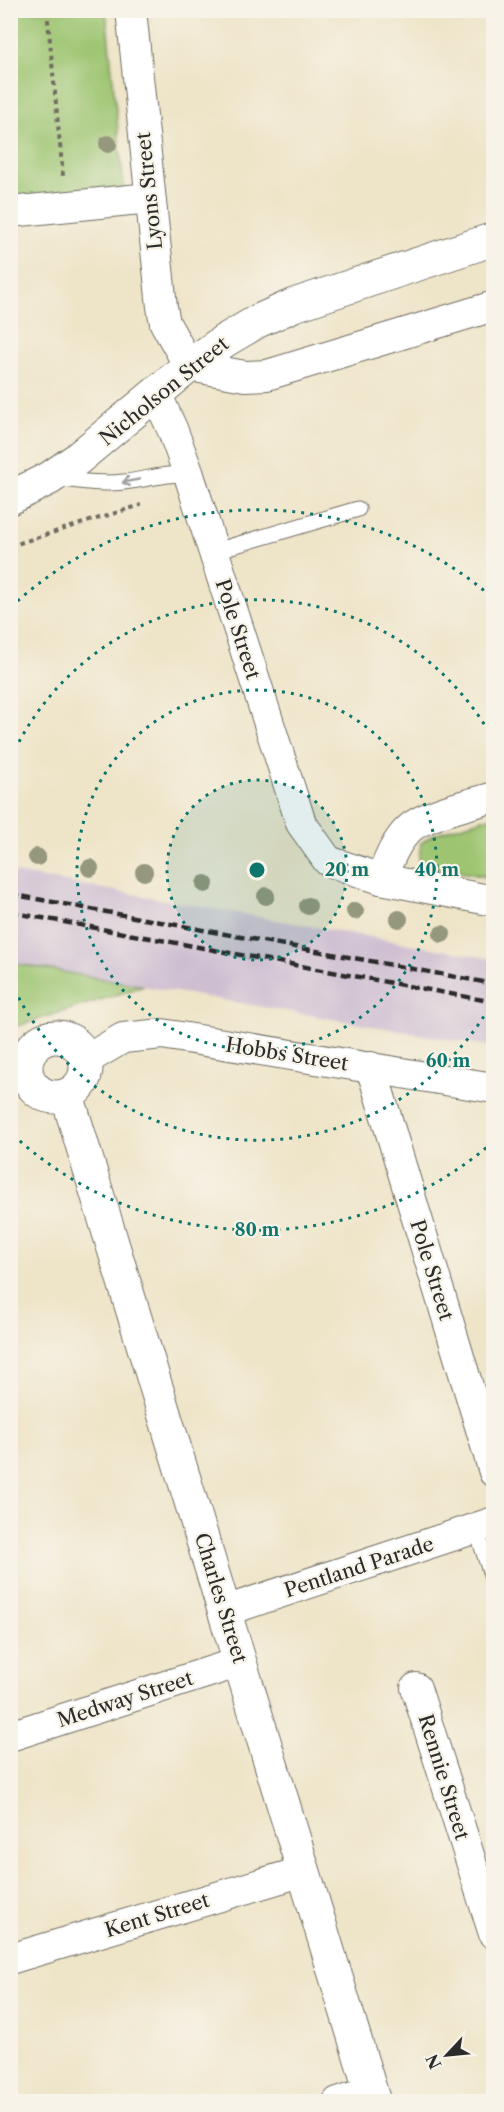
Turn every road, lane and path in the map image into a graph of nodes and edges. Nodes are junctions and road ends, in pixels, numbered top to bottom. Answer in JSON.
{"nodes":[{"id":1,"x":47,"y":10,"type":"edge"},
{"id":2,"x":131,"y":10,"type":"edge"},
{"id":3,"x":64,"y":184,"type":"dead end"},
{"id":4,"x":150,"y":198,"type":"junction"},
{"id":5,"x":10,"y":212,"type":"edge"},
{"id":6,"x":494,"y":239,"type":"edge"},
{"id":7,"x":494,"y":306,"type":"edge"},
{"id":8,"x":189,"y":366,"type":"junction"},
{"id":9,"x":156,"y":393,"type":"junction"},
{"id":10,"x":189,"y":475,"type":"junction"},
{"id":11,"x":50,"y":478,"type":"junction"},
{"id":12,"x":10,"y":498,"type":"edge"},
{"id":13,"x":144,"y":504,"type":"dead end"},
{"id":14,"x":358,"y":509,"type":"dead end"},
{"id":15,"x":10,"y":546,"type":"edge"},
{"id":16,"x":212,"y":552,"type":"junction"},
{"id":17,"x":494,"y":797,"type":"edge"},
{"id":18,"x":381,"y":879,"type":"junction"},
{"id":19,"x":494,"y":901,"type":"edge"},
{"id":20,"x":17,"y":1059,"type":"edge"},
{"id":21,"x":86,"y":1060,"type":"junction"},
{"id":22,"x":371,"y":1067,"type":"junction"},
{"id":23,"x":494,"y":1088,"type":"edge"},
{"id":24,"x":67,"y":1095,"type":"junction"},
{"id":25,"x":494,"y":1472,"type":"edge"},
{"id":26,"x":485,"y":1525,"type":"edge"},
{"id":27,"x":494,"y":1584,"type":"edge"},
{"id":28,"x":225,"y":1611,"type":"junction"},
{"id":29,"x":240,"y":1662,"type":"junction"},
{"id":30,"x":416,"y":1688,"type":"dead end"},
{"id":31,"x":10,"y":1736,"type":"edge"},
{"id":32,"x":304,"y":1871,"type":"junction"},
{"id":33,"x":494,"y":1934,"type":"edge"},
{"id":34,"x":10,"y":1959,"type":"edge"},
{"id":35,"x":373,"y":2096,"type":"edge"},
{"id":36,"x":338,"y":2102,"type":"edge"}],
"edges":[{"from":1,"to":3,"type":"path"},
{"from":2,"to":4,"type":"street","name":"Lyons Street"},
{"from":4,"to":5,"type":"street"},
{"from":4,"to":8,"type":"street","name":"Lyons Street"},
{"from":6,"to":8,"type":"street","name":"Nicholson Street"},
{"from":7,"to":8,"type":"street"},
{"from":8,"to":9,"type":"street","name":"Nicholson Street"},
{"from":9,"to":10,"type":"street","name":"Pole Street"},
{"from":9,"to":11,"type":"street","name":"Nicholson Street"},
{"from":10,"to":11,"type":"lane","one_way":true},
{"from":10,"to":16,"type":"street","name":"Pole Street"},
{"from":11,"to":12,"type":"street","name":"Nicholson Street"},
{"from":13,"to":15,"type":"path"},
{"from":14,"to":16,"type":"lane"},
{"from":16,"to":18,"type":"street","name":"Pole Street"},
{"from":17,"to":18,"type":"street"},
{"from":18,"to":19,"type":"street"},
{"from":20,"to":21,"type":"street"},
{"from":20,"to":24,"type":"street"},
{"from":21,"to":22,"type":"street","name":"Hobbs Street"},
{"from":21,"to":24,"type":"street"},
{"from":22,"to":23,"type":"street","name":"Hobbs Street"},
{"from":22,"to":25,"type":"street","name":"Pole Street"},
{"from":24,"to":28,"type":"street","name":"Charles Street"},
{"from":26,"to":27,"type":"lane"},
{"from":26,"to":28,"type":"street","name":"Pentland Parade"},
{"from":28,"to":29,"type":"street","name":"Charles Street"},
{"from":29,"to":31,"type":"street","name":"Medway Street"},
{"from":29,"to":32,"type":"street","name":"Charles Street"},
{"from":30,"to":33,"type":"street","name":"Rennie Street"},
{"from":32,"to":34,"type":"street","name":"Kent Street"},
{"from":32,"to":35,"type":"street","name":"Charles Street"},
{"from":35,"to":36,"type":"street"}]}
